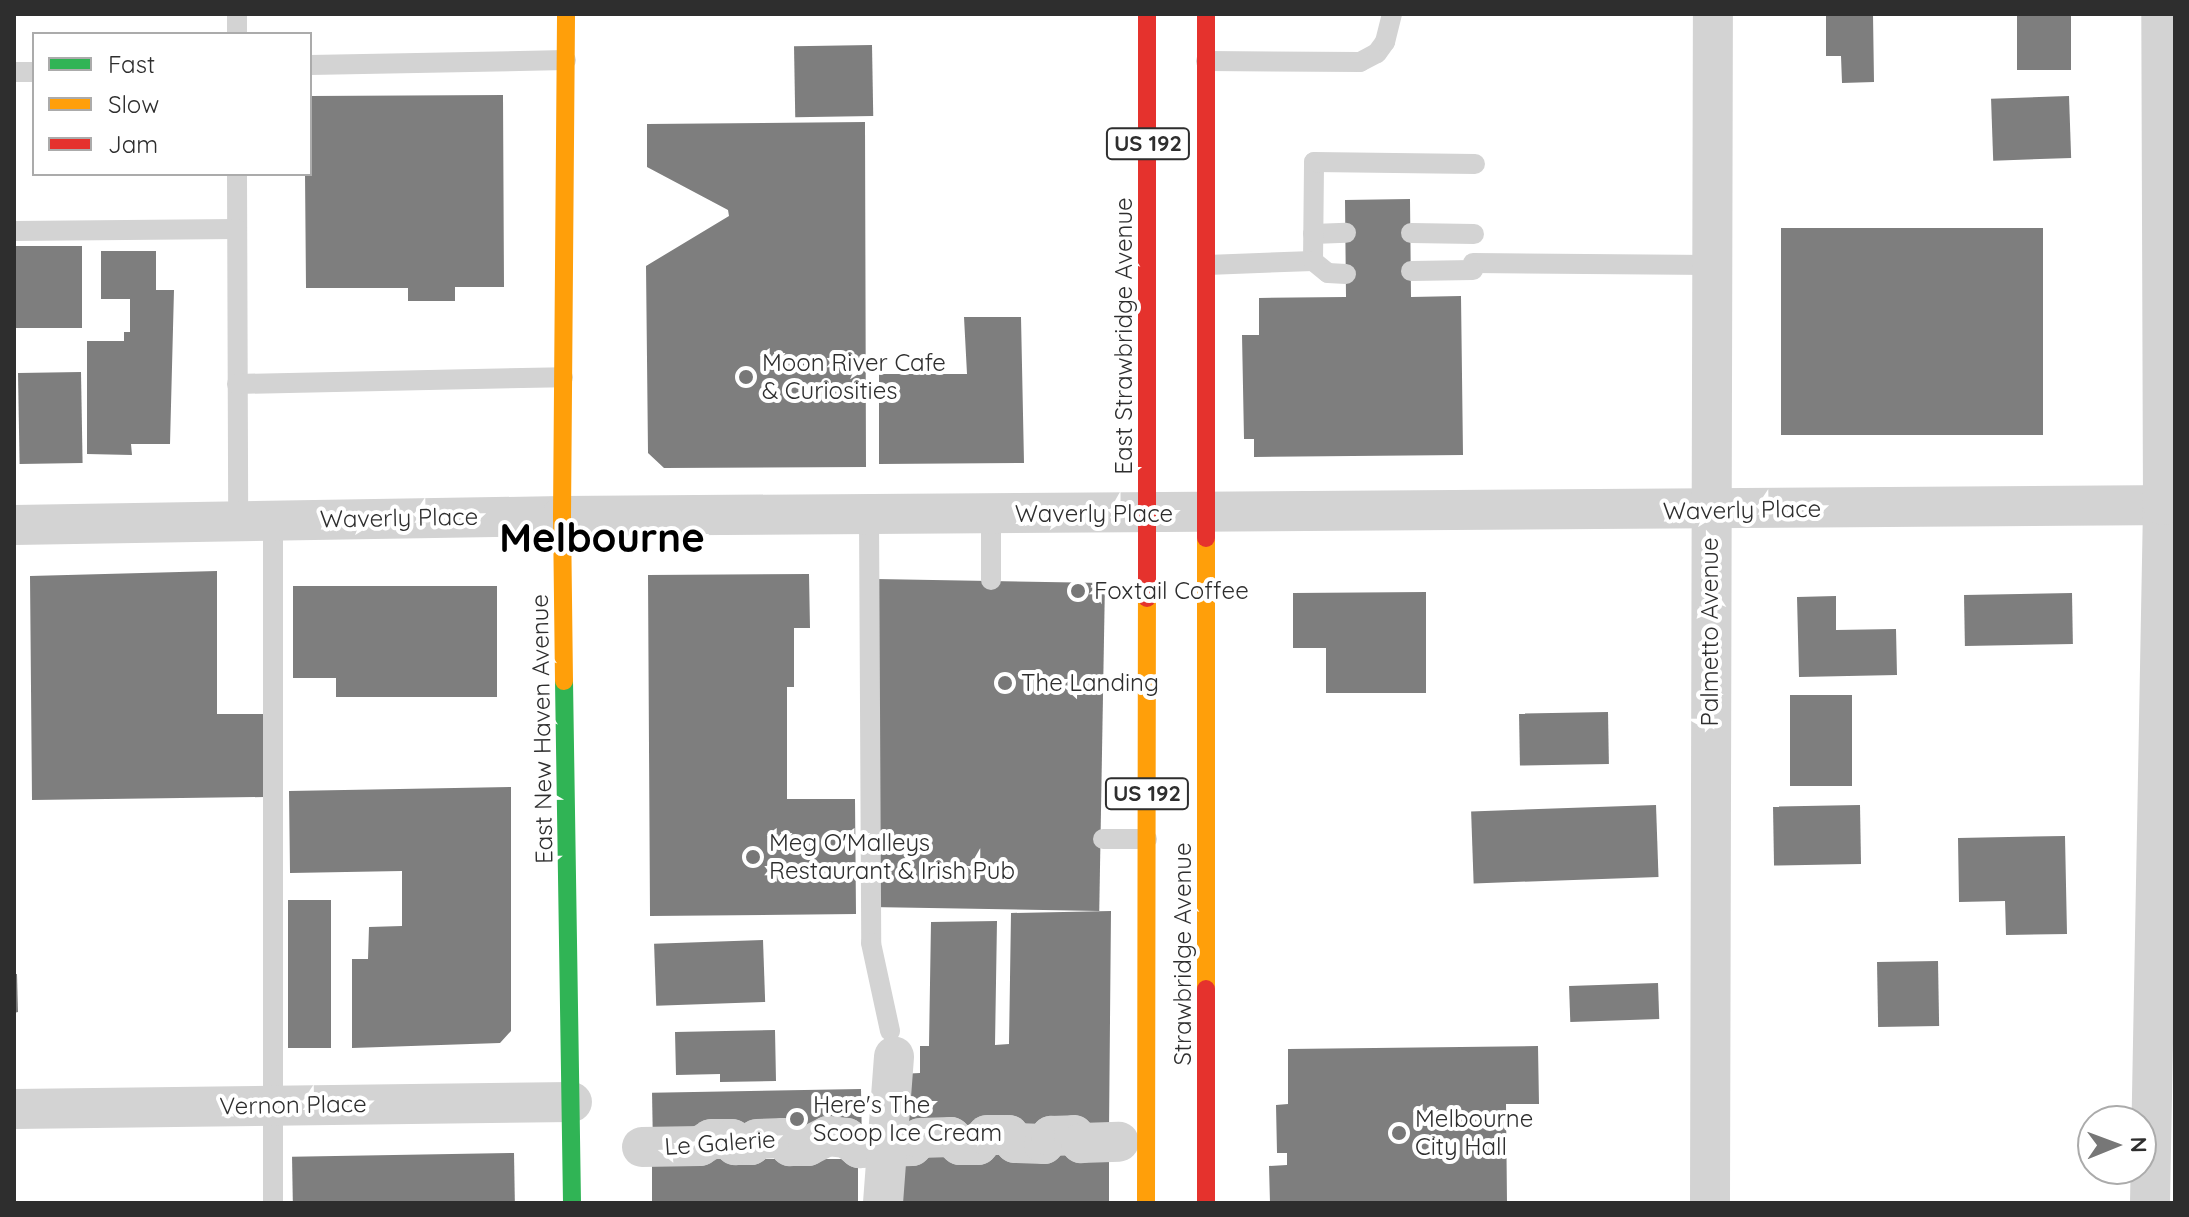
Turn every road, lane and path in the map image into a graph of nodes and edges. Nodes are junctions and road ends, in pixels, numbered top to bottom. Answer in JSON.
{"nodes":[{"id":1,"x":566,"y":14,"type":"edge"},
{"id":2,"x":1147,"y":14,"type":"edge"},
{"id":3,"x":1206,"y":14,"type":"edge"},
{"id":4,"x":1392,"y":14,"type":"edge"},
{"id":5,"x":1713,"y":14,"type":"edge"},
{"id":6,"x":2161,"y":14,"type":"edge"},
{"id":7,"x":566,"y":60,"type":"junction"},
{"id":8,"x":1206,"y":61,"type":"junction"},
{"id":9,"x":312,"y":65,"type":"edge"},
{"id":10,"x":1475,"y":164,"type":"dead end"},
{"id":11,"x":237,"y":176,"type":"edge"},
{"id":12,"x":237,"y":229,"type":"junction"},
{"id":13,"x":14,"y":231,"type":"edge"},
{"id":14,"x":1346,"y":233,"type":"dead end"},
{"id":15,"x":1411,"y":233,"type":"dead end"},
{"id":16,"x":1313,"y":234,"type":"junction"},
{"id":17,"x":1474,"y":234,"type":"dead end"},
{"id":18,"x":1313,"y":261,"type":"junction"},
{"id":19,"x":1207,"y":265,"type":"junction"},
{"id":20,"x":1711,"y":265,"type":"junction"},
{"id":21,"x":1411,"y":271,"type":"dead end"},
{"id":22,"x":1346,"y":274,"type":"dead end"},
{"id":23,"x":563,"y":377,"type":"junction"},
{"id":24,"x":237,"y":384,"type":"junction"},
{"id":25,"x":2169,"y":505,"type":"edge"},
{"id":26,"x":1710,"y":511,"type":"junction"},
{"id":27,"x":991,"y":514,"type":"junction"},
{"id":28,"x":1148,"y":514,"type":"junction"},
{"id":29,"x":1207,"y":514,"type":"junction"},
{"id":30,"x":869,"y":515,"type":"junction"},
{"id":31,"x":562,"y":516,"type":"junction"},
{"id":32,"x":256,"y":520,"type":"junction"},
{"id":33,"x":14,"y":525,"type":"edge"},
{"id":34,"x":991,"y":580,"type":"dead end"},
{"id":35,"x":2167,"y":747,"type":"edge"},
{"id":36,"x":1103,"y":839,"type":"dead end"},
{"id":37,"x":1147,"y":839,"type":"junction"},
{"id":38,"x":2166,"y":868,"type":"edge"},
{"id":39,"x":892,"y":1044,"type":"joint"},
{"id":40,"x":572,"y":1102,"type":"junction"},
{"id":41,"x":273,"y":1106,"type":"junction"},
{"id":42,"x":14,"y":1109,"type":"edge"},
{"id":43,"x":1119,"y":1142,"type":"dead end"},
{"id":44,"x":642,"y":1147,"type":"dead end"},
{"id":45,"x":885,"y":1147,"type":"junction"},
{"id":46,"x":1147,"y":1198,"type":"edge"},
{"id":47,"x":273,"y":1203,"type":"edge"},
{"id":48,"x":572,"y":1203,"type":"edge"},
{"id":49,"x":883,"y":1203,"type":"edge"},
{"id":50,"x":1206,"y":1203,"type":"edge"},
{"id":51,"x":1710,"y":1203,"type":"edge"},
{"id":52,"x":2150,"y":1203,"type":"edge"}],
"edges":[{"from":1,"to":7,"type":"main road","name":"East New Haven Avenue"},
{"from":2,"to":28,"type":"main road","name":"East Strawbridge Avenue","number":"US 192"},
{"from":3,"to":8,"type":"main road","number":"US 192"},
{"from":4,"to":8,"type":"lane"},
{"from":5,"to":20,"type":"street","name":"Palmetto Avenue"},
{"from":6,"to":25,"type":"street"},
{"from":7,"to":9,"type":"lane"},
{"from":7,"to":23,"type":"main road","name":"East New Haven Avenue"},
{"from":8,"to":19,"type":"main road","number":"US 192"},
{"from":10,"to":16,"type":"lane"},
{"from":11,"to":12,"type":"lane"},
{"from":12,"to":13,"type":"lane"},
{"from":12,"to":24,"type":"lane"},
{"from":14,"to":16,"type":"lane"},
{"from":15,"to":17,"type":"lane"},
{"from":16,"to":18,"type":"lane"},
{"from":18,"to":19,"type":"lane"},
{"from":18,"to":22,"type":"lane"},
{"from":19,"to":29,"type":"main road","number":"US 192"},
{"from":20,"to":21,"type":"lane"},
{"from":20,"to":26,"type":"street","name":"Palmetto Avenue"},
{"from":23,"to":24,"type":"lane"},
{"from":23,"to":31,"type":"main road","name":"East New Haven Avenue"},
{"from":24,"to":32,"type":"lane"},
{"from":25,"to":26,"type":"street","name":"Waverly Place"},
{"from":25,"to":35,"type":"street"},
{"from":26,"to":29,"type":"street","name":"Waverly Place"},
{"from":26,"to":51,"type":"street","name":"Palmetto Avenue"},
{"from":27,"to":28,"type":"street","name":"Waverly Place"},
{"from":27,"to":30,"type":"street","name":"Waverly Place"},
{"from":27,"to":34,"type":"lane"},
{"from":28,"to":29,"type":"street","name":"Waverly Place"},
{"from":28,"to":37,"type":"main road","name":"Strawbridge Avenue","number":"US 192"},
{"from":29,"to":50,"type":"main road","name":"Strawbridge Avenue","number":"US 192"},
{"from":30,"to":31,"type":"street","name":"Waverly Place"},
{"from":30,"to":39,"type":"lane"},
{"from":31,"to":32,"type":"street","name":"Waverly Place"},
{"from":31,"to":40,"type":"main road","name":"East New Haven Avenue"},
{"from":32,"to":33,"type":"street","name":"Waverly Place"},
{"from":32,"to":41,"type":"lane"},
{"from":35,"to":38,"type":"street"},
{"from":36,"to":37,"type":"lane"},
{"from":37,"to":46,"type":"main road","name":"Strawbridge Avenue","number":"US 192"},
{"from":38,"to":52,"type":"street"},
{"from":39,"to":45,"type":"street"},
{"from":40,"to":41,"type":"street","name":"Vernon Place"},
{"from":40,"to":48,"type":"main road","name":"East New Haven Avenue"},
{"from":41,"to":42,"type":"street","name":"Vernon Place"},
{"from":41,"to":47,"type":"lane"},
{"from":43,"to":45,"type":"street","name":"Le Galerie"},
{"from":44,"to":45,"type":"street","name":"Le Galerie"},
{"from":45,"to":49,"type":"street"}]}
